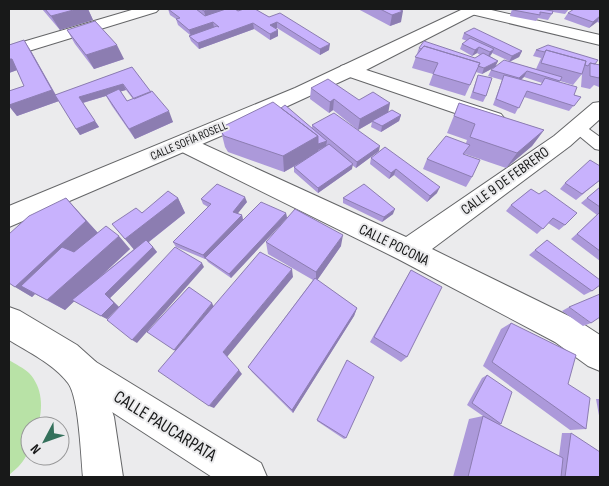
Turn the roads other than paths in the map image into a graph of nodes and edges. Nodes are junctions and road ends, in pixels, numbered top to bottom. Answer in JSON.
{"nodes":[{"id":1,"x":151,"y":9,"type":"edge"},
{"id":2,"x":473,"y":9,"type":"edge"},
{"id":3,"x":600,"y":40,"type":"edge"},
{"id":4,"x":9,"y":52,"type":"edge"},
{"id":5,"x":348,"y":70,"type":"junction"},
{"id":6,"x":600,"y":108,"type":"edge"},
{"id":7,"x":515,"y":126,"type":"edge"},
{"id":8,"x":561,"y":134,"type":"junction"},
{"id":9,"x":184,"y":144,"type":"junction"},
{"id":10,"x":600,"y":145,"type":"edge"},
{"id":11,"x":9,"y":216,"type":"edge"},
{"id":12,"x":408,"y":251,"type":"junction"},
{"id":13,"x":9,"y":322,"type":"edge"},
{"id":14,"x":600,"y":354,"type":"edge"},
{"id":15,"x":84,"y":374,"type":"junction"},
{"id":16,"x":103,"y":477,"type":"edge"},
{"id":17,"x":247,"y":477,"type":"edge"}],
"edges":[{"from":1,"to":4,"type":"street"},
{"from":2,"to":3,"type":"street"},
{"from":2,"to":5,"type":"street","name":"CALLE SOFÍA ROSELL"},
{"from":5,"to":7,"type":"street"},
{"from":5,"to":9,"type":"street","name":"CALLE SOFÍA ROSELL"},
{"from":6,"to":8,"type":"street","name":"CALLE 9 DE FEBRERO"},
{"from":8,"to":10,"type":"lane"},
{"from":8,"to":12,"type":"street","name":"CALLE 9 DE FEBRERO"},
{"from":9,"to":11,"type":"street","name":"CALLE SOFÍA ROSELL"},
{"from":9,"to":12,"type":"street","name":"CALLE POCONA"},
{"from":12,"to":14,"type":"street","name":"CALLE POCONA"},
{"from":13,"to":15,"type":"street","name":"CALLE PAUCARPATA"},
{"from":15,"to":16,"type":"street"},
{"from":15,"to":17,"type":"street","name":"CALLE PAUCARPATA"}]}
